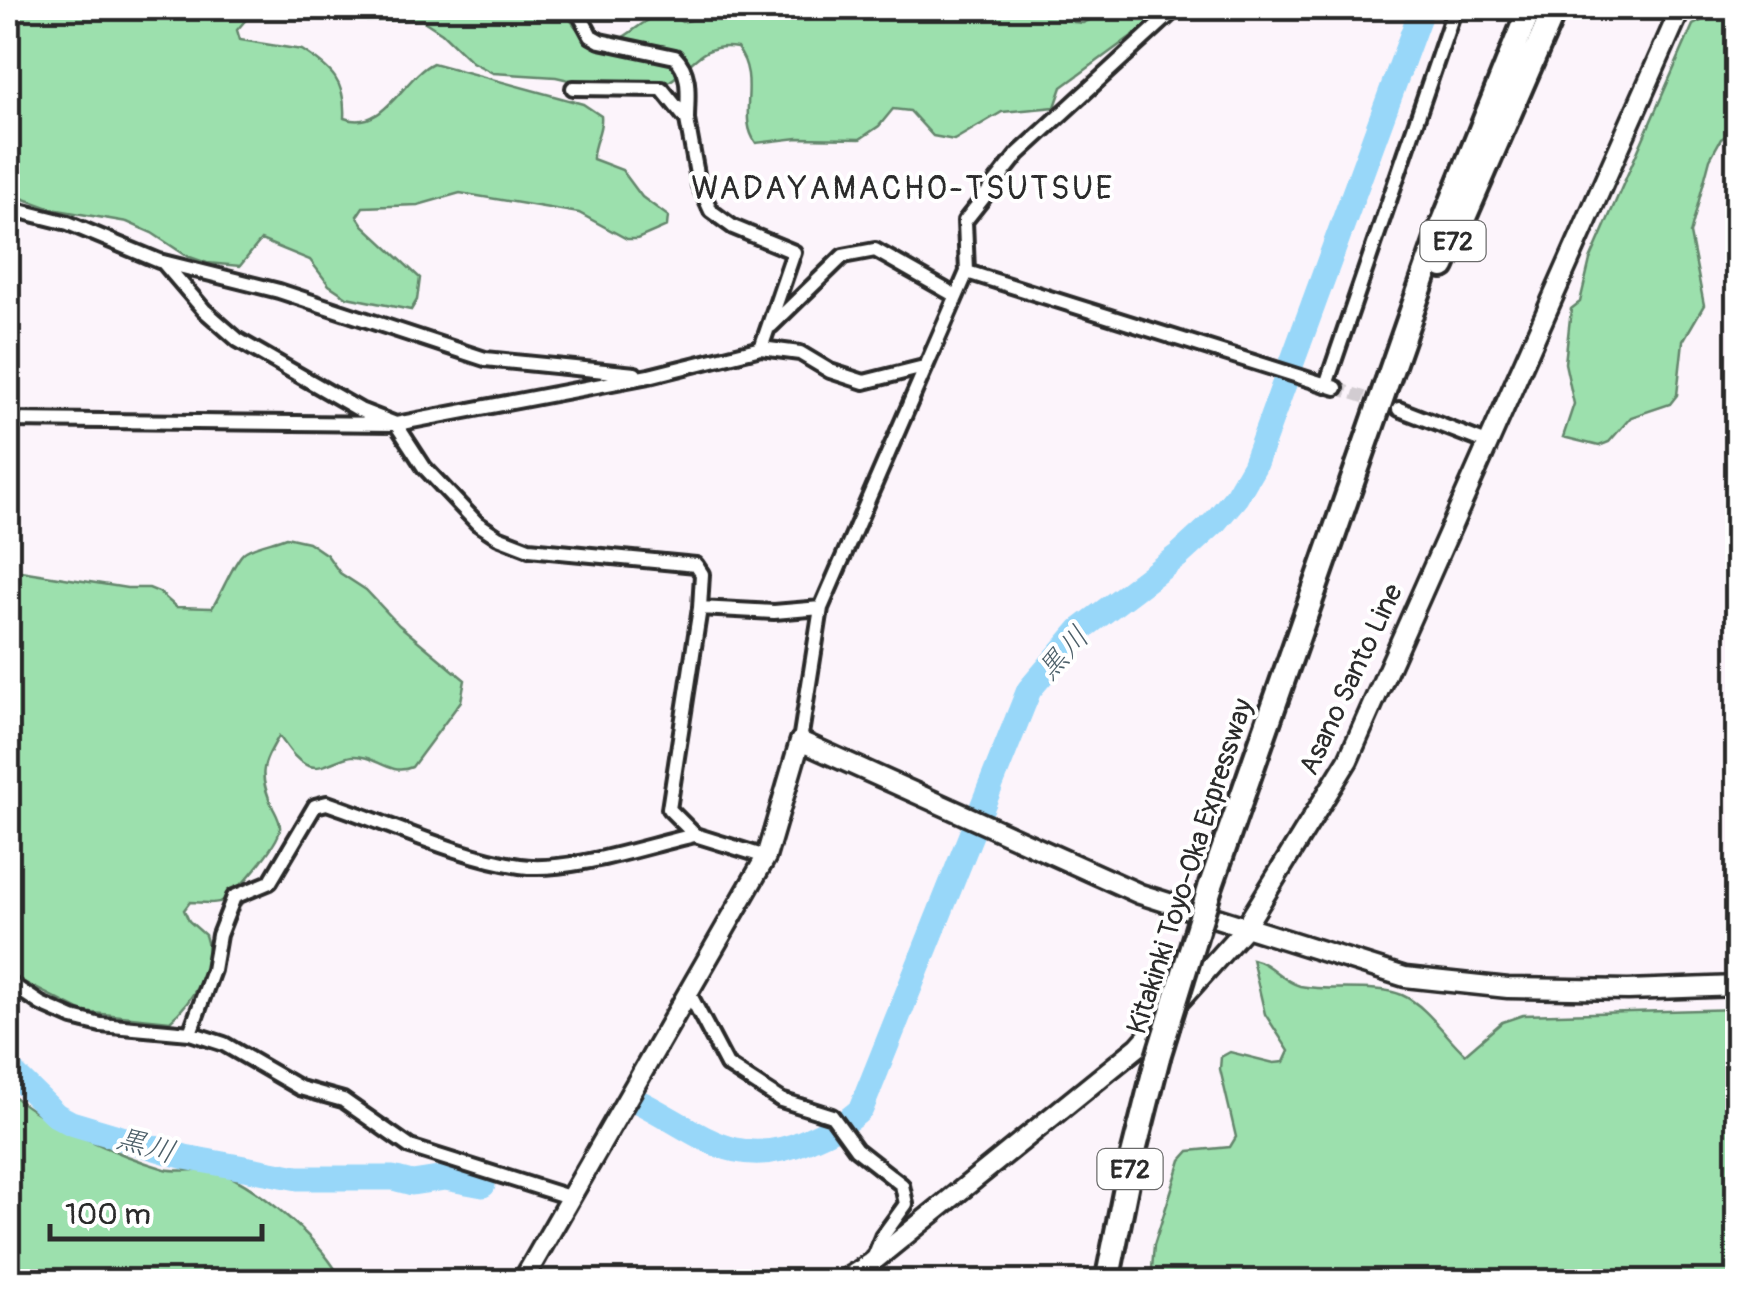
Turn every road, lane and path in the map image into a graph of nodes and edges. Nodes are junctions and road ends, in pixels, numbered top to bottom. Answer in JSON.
{"nodes":[{"id":1,"x":576,"y":8,"type":"edge"},
{"id":2,"x":1177,"y":8,"type":"edge"},
{"id":3,"x":1456,"y":8,"type":"edge"},
{"id":4,"x":1530,"y":8,"type":"edge"},
{"id":5,"x":1554,"y":8,"type":"edge"},
{"id":6,"x":1682,"y":8,"type":"edge"},
{"id":7,"x":573,"y":88,"type":"dead end"},
{"id":8,"x":686,"y":120,"type":"junction"},
{"id":9,"x":8,"y":208,"type":"edge"},
{"id":10,"x":163,"y":262,"type":"junction"},
{"id":11,"x":967,"y":272,"type":"junction"},
{"id":12,"x":956,"y":296,"type":"junction"},
{"id":13,"x":769,"y":328,"type":"junction"},
{"id":14,"x":761,"y":348,"type":"junction"},
{"id":15,"x":924,"y":367,"type":"junction"},
{"id":16,"x":649,"y":376,"type":"junction"},
{"id":17,"x":1399,"y":409,"type":"tunnel mouth"},
{"id":18,"x":8,"y":420,"type":"edge"},
{"id":19,"x":396,"y":424,"type":"junction"},
{"id":20,"x":1486,"y":443,"type":"junction"},
{"id":21,"x":1356,"y":477,"type":"junction"},
{"id":22,"x":700,"y":608,"type":"junction"},
{"id":23,"x":821,"y":608,"type":"junction"},
{"id":24,"x":800,"y":741,"type":"junction"},
{"id":25,"x":695,"y":835,"type":"junction"},
{"id":26,"x":766,"y":856,"type":"junction"},
{"id":27,"x":1244,"y":928,"type":"junction"},
{"id":28,"x":8,"y":982,"type":"edge"},
{"id":29,"x":1738,"y":986,"type":"edge"},
{"id":30,"x":689,"y":993,"type":"junction"},
{"id":31,"x":190,"y":1033,"type":"junction"},
{"id":32,"x":572,"y":1198,"type":"junction"},
{"id":33,"x":871,"y":1262,"type":"junction"},
{"id":34,"x":522,"y":1282,"type":"edge"},
{"id":35,"x":841,"y":1282,"type":"edge"},
{"id":36,"x":1106,"y":1282,"type":"edge"}],
"edges":[{"from":1,"to":8,"type":"street"},
{"from":2,"to":11,"type":"street"},
{"from":3,"to":11,"type":"street"},
{"from":4,"to":21,"type":"highway","name":"Kitakinki Toyo-Oka Expressway","number":"E72"},
{"from":5,"to":21,"type":"highway","name":"Kitakinki Toyo-Oka Expressway","number":"E72"},
{"from":6,"to":20,"type":"street","name":"Asano Santo Line"},
{"from":7,"to":8,"type":"street"},
{"from":8,"to":13,"type":"street"},
{"from":9,"to":10,"type":"street"},
{"from":10,"to":16,"type":"street"},
{"from":10,"to":19,"type":"street"},
{"from":11,"to":12,"type":"street"},
{"from":12,"to":13,"type":"street"},
{"from":12,"to":15,"type":"street"},
{"from":13,"to":14,"type":"street"},
{"from":14,"to":15,"type":"street"},
{"from":14,"to":16,"type":"street"},
{"from":15,"to":23,"type":"street"},
{"from":16,"to":19,"type":"street"},
{"from":17,"to":20,"type":"street"},
{"from":18,"to":19,"type":"street"},
{"from":19,"to":22,"type":"street"},
{"from":20,"to":27,"type":"street","name":"Asano Santo Line"},
{"from":21,"to":36,"type":"highway","name":"Kitakinki Toyo-Oka Expressway","number":"E72","bridge":true},
{"from":22,"to":23,"type":"street"},
{"from":22,"to":25,"type":"street"},
{"from":23,"to":24,"type":"street"},
{"from":24,"to":26,"type":"street"},
{"from":24,"to":27,"type":"street"},
{"from":25,"to":26,"type":"street"},
{"from":25,"to":31,"type":"street"},
{"from":26,"to":30,"type":"street"},
{"from":27,"to":29,"type":"street"},
{"from":27,"to":33,"type":"street","name":"Asano Santo Line"},
{"from":28,"to":31,"type":"street"},
{"from":30,"to":32,"type":"street"},
{"from":30,"to":33,"type":"street"},
{"from":31,"to":32,"type":"street"},
{"from":32,"to":34,"type":"street"},
{"from":33,"to":35,"type":"street","name":"Asano Santo Line"}]}
